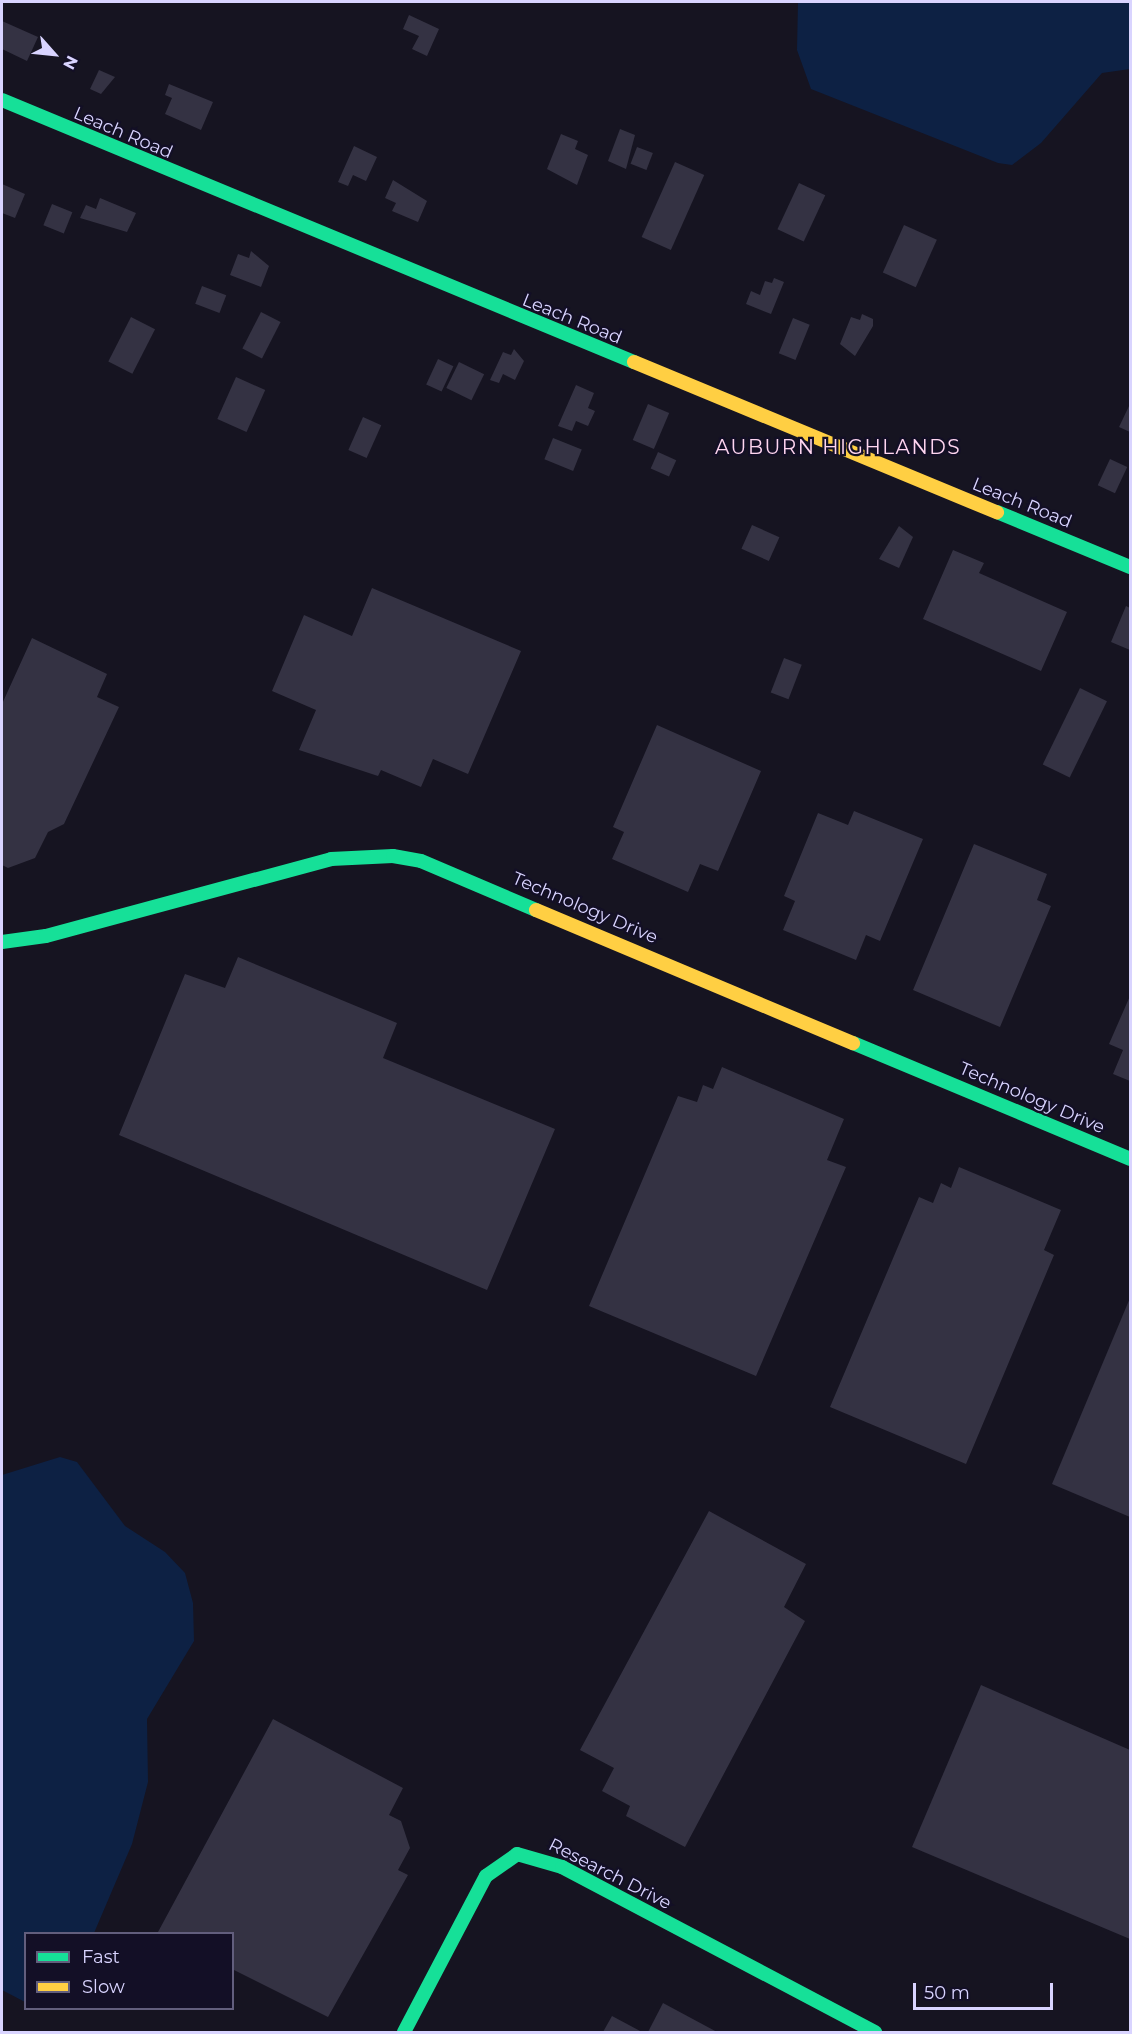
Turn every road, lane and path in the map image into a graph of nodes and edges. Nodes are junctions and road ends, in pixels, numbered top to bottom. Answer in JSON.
{"nodes":[{"id":1,"x":2,"y":100,"type":"edge"},
{"id":2,"x":1131,"y":567,"type":"edge"},
{"id":3,"x":2,"y":942,"type":"edge"},
{"id":4,"x":1131,"y":1159,"type":"edge"},
{"id":5,"x":404,"y":2032,"type":"edge"},
{"id":6,"x":875,"y":2032,"type":"edge"}],
"edges":[{"from":1,"to":2,"type":"street","name":"Leach Road"},
{"from":3,"to":4,"type":"street","name":"Technology Drive"},
{"from":5,"to":6,"type":"street","name":"Research Drive"}]}
